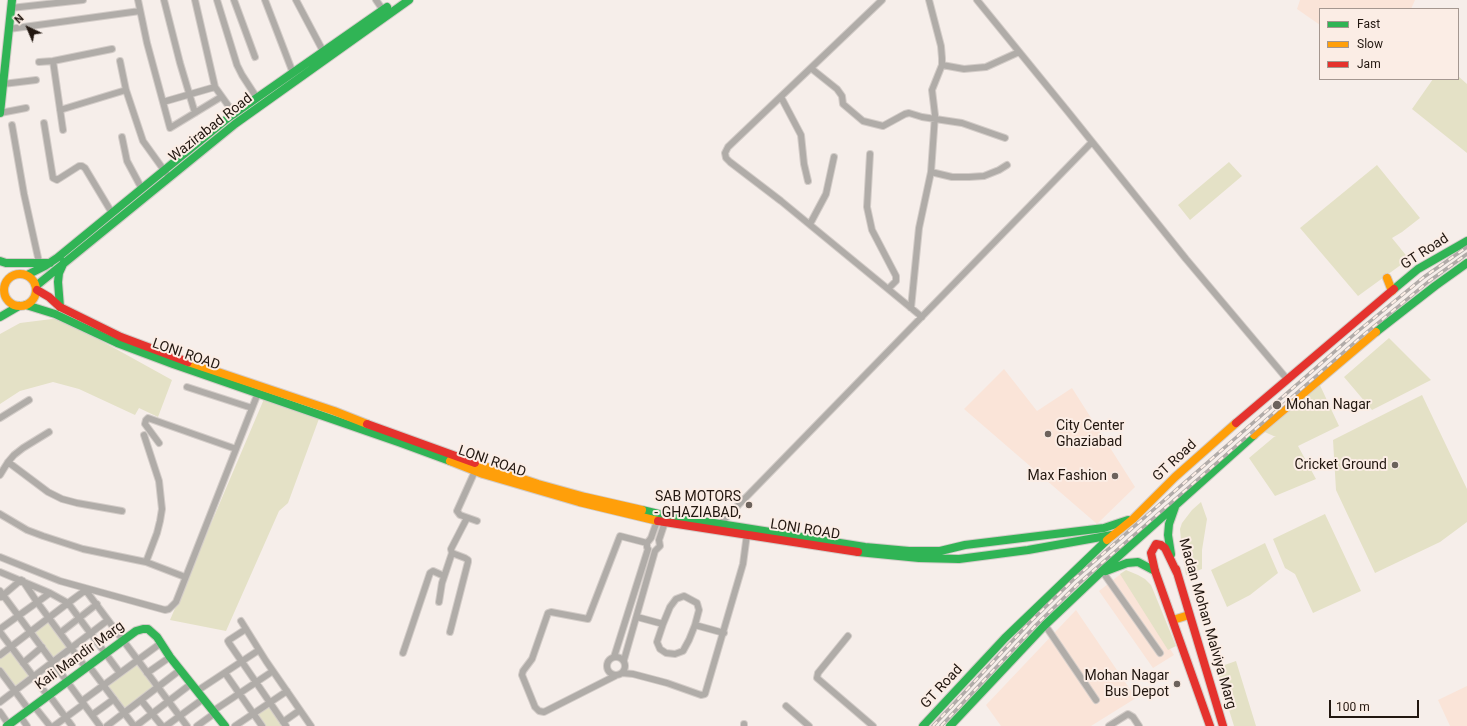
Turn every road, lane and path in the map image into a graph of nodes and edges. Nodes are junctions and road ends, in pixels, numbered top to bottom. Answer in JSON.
{"nodes":[{"id":1,"x":83,"y":0,"type":"edge"},
{"id":2,"x":138,"y":0,"type":"edge"},
{"id":3,"x":165,"y":0,"type":"edge"},
{"id":4,"x":195,"y":0,"type":"edge"},
{"id":5,"x":217,"y":0,"type":"edge"},
{"id":6,"x":234,"y":0,"type":"edge"},
{"id":7,"x":265,"y":0,"type":"edge"},
{"id":8,"x":296,"y":0,"type":"edge"},
{"id":9,"x":376,"y":0,"type":"edge"},
{"id":10,"x":397,"y":0,"type":"edge"},
{"id":11,"x":409,"y":0,"type":"edge"},
{"id":12,"x":882,"y":0,"type":"edge"},
{"id":13,"x":929,"y":0,"type":"edge"},
{"id":14,"x":977,"y":0,"type":"edge"},
{"id":15,"x":12,"y":4,"type":"edge"},
{"id":16,"x":383,"y":10,"type":"junction"},
{"id":17,"x":140,"y":11,"type":"junction"},
{"id":18,"x":9,"y":29,"type":"junction"},
{"id":19,"x":112,"y":49,"type":"dead end"},
{"id":20,"x":323,"y":51,"type":"junction"},
{"id":21,"x":1019,"y":52,"type":"junction"},
{"id":22,"x":255,"y":57,"type":"dead end"},
{"id":23,"x":53,"y":61,"type":"junction"},
{"id":24,"x":120,"y":61,"type":"dead end"},
{"id":25,"x":39,"y":62,"type":"dead end"},
{"id":26,"x":942,"y":65,"type":"junction"},
{"id":27,"x":812,"y":69,"type":"junction"},
{"id":28,"x":293,"y":73,"type":"junction"},
{"id":29,"x":36,"y":80,"type":"dead end"},
{"id":30,"x":3,"y":84,"type":"junction"},
{"id":31,"x":215,"y":87,"type":"junction"},
{"id":32,"x":126,"y":90,"type":"junction"},
{"id":33,"x":189,"y":94,"type":"junction"},
{"id":34,"x":221,"y":97,"type":"junction"},
{"id":35,"x":781,"y":97,"type":"junction"},
{"id":36,"x":257,"y":98,"type":"junction"},
{"id":37,"x":163,"y":102,"type":"junction"},
{"id":38,"x":26,"y":108,"type":"dead end"},
{"id":39,"x":60,"y":110,"type":"junction"},
{"id":40,"x":0,"y":113,"type":"edge"},
{"id":41,"x":195,"y":113,"type":"junction"},
{"id":42,"x":237,"y":117,"type":"junction"},
{"id":43,"x":935,"y":119,"type":"junction"},
{"id":44,"x":44,"y":123,"type":"dead end"},
{"id":45,"x":12,"y":125,"type":"dead end"},
{"id":46,"x":63,"y":130,"type":"dead end"},
{"id":47,"x":122,"y":137,"type":"dead end"},
{"id":48,"x":1005,"y":138,"type":"dead end"},
{"id":49,"x":1092,"y":142,"type":"junction"},
{"id":50,"x":870,"y":154,"type":"dead end"},
{"id":51,"x":834,"y":157,"type":"dead end"},
{"id":52,"x":1007,"y":165,"type":"dead end"},
{"id":53,"x":931,"y":172,"type":"junction"},
{"id":54,"x":167,"y":173,"type":"junction"},
{"id":55,"x":808,"y":181,"type":"dead end"},
{"id":56,"x":142,"y":188,"type":"junction"},
{"id":57,"x":112,"y":213,"type":"junction"},
{"id":58,"x":810,"y":224,"type":"junction"},
{"id":59,"x":1467,"y":240,"type":"edge"},
{"id":60,"x":0,"y":261,"type":"edge"},
{"id":61,"x":65,"y":261,"type":"junction"},
{"id":62,"x":39,"y":262,"type":"junction"},
{"id":63,"x":50,"y":262,"type":"junction"},
{"id":64,"x":1467,"y":263,"type":"edge"},
{"id":65,"x":27,"y":274,"type":"junction"},
{"id":66,"x":1387,"y":278,"type":"dead end"},
{"id":67,"x":4,"y":287,"type":"junction"},
{"id":68,"x":37,"y":288,"type":"junction"},
{"id":69,"x":888,"y":289,"type":"junction"},
{"id":70,"x":1392,"y":291,"type":"junction"},
{"id":71,"x":0,"y":299,"type":"edge"},
{"id":72,"x":22,"y":306,"type":"junction"},
{"id":73,"x":911,"y":308,"type":"junction"},
{"id":74,"x":58,"y":310,"type":"junction"},
{"id":75,"x":0,"y":317,"type":"edge"},
{"id":76,"x":922,"y":317,"type":"junction"},
{"id":77,"x":168,"y":358,"type":"junction"},
{"id":78,"x":1287,"y":379,"type":"junction"},
{"id":79,"x":186,"y":388,"type":"dead end"},
{"id":80,"x":258,"y":393,"type":"junction"},
{"id":81,"x":29,"y":400,"type":"dead end"},
{"id":82,"x":252,"y":408,"type":"junction"},
{"id":83,"x":0,"y":418,"type":"edge"},
{"id":84,"x":49,"y":432,"type":"dead end"},
{"id":85,"x":144,"y":436,"type":"dead end"},
{"id":86,"x":159,"y":443,"type":"dead end"},
{"id":87,"x":236,"y":449,"type":"junction"},
{"id":88,"x":8,"y":462,"type":"junction"},
{"id":89,"x":475,"y":471,"type":"junction"},
{"id":90,"x":0,"y":475,"type":"edge"},
{"id":91,"x":1175,"y":506,"type":"junction"},
{"id":92,"x":122,"y":511,"type":"dead end"},
{"id":93,"x":0,"y":514,"type":"edge"},
{"id":94,"x":467,"y":518,"type":"junction"},
{"id":95,"x":1133,"y":519,"type":"junction"},
{"id":96,"x":477,"y":521,"type":"dead end"},
{"id":97,"x":656,"y":521,"type":"junction"},
{"id":98,"x":665,"y":522,"type":"junction"},
{"id":99,"x":717,"y":527,"type":"junction"},
{"id":100,"x":747,"y":534,"type":"junction"},
{"id":101,"x":1113,"y":535,"type":"junction"},
{"id":102,"x":659,"y":540,"type":"junction"},
{"id":103,"x":650,"y":545,"type":"junction"},
{"id":104,"x":832,"y":545,"type":"junction"},
{"id":105,"x":452,"y":553,"type":"junction"},
{"id":106,"x":940,"y":555,"type":"junction"},
{"id":107,"x":0,"y":557,"type":"edge"},
{"id":108,"x":146,"y":562,"type":"junction"},
{"id":109,"x":1155,"y":571,"type":"junction"},
{"id":110,"x":0,"y":572,"type":"edge"},
{"id":111,"x":1102,"y":572,"type":"junction"},
{"id":112,"x":1177,"y":573,"type":"junction"},
{"id":113,"x":444,"y":576,"type":"junction"},
{"id":114,"x":185,"y":578,"type":"junction"},
{"id":115,"x":22,"y":581,"type":"junction"},
{"id":116,"x":50,"y":593,"type":"junction"},
{"id":117,"x":1,"y":595,"type":"edge"},
{"id":118,"x":37,"y":602,"type":"junction"},
{"id":119,"x":439,"y":602,"type":"dead end"},
{"id":120,"x":68,"y":603,"type":"junction"},
{"id":121,"x":97,"y":604,"type":"junction"},
{"id":122,"x":18,"y":615,"type":"junction"},
{"id":123,"x":1189,"y":615,"type":"junction"},
{"id":124,"x":637,"y":617,"type":"junction"},
{"id":125,"x":49,"y":618,"type":"junction"},
{"id":126,"x":79,"y":618,"type":"junction"},
{"id":127,"x":108,"y":620,"type":"junction"},
{"id":128,"x":1173,"y":620,"type":"junction"},
{"id":129,"x":241,"y":621,"type":"dead end"},
{"id":130,"x":663,"y":624,"type":"junction"},
{"id":131,"x":695,"y":625,"type":"junction"},
{"id":132,"x":1045,"y":625,"type":"junction"},
{"id":133,"x":0,"y":629,"type":"edge"},
{"id":134,"x":246,"y":629,"type":"junction"},
{"id":135,"x":0,"y":632,"type":"edge"},
{"id":136,"x":31,"y":632,"type":"junction"},
{"id":137,"x":450,"y":632,"type":"dead end"},
{"id":138,"x":60,"y":633,"type":"junction"},
{"id":139,"x":724,"y":633,"type":"junction"},
{"id":140,"x":91,"y":634,"type":"junction"},
{"id":141,"x":848,"y":636,"type":"dead end"},
{"id":142,"x":123,"y":640,"type":"junction"},
{"id":143,"x":161,"y":643,"type":"junction"},
{"id":144,"x":11,"y":647,"type":"junction"},
{"id":145,"x":42,"y":647,"type":"junction"},
{"id":146,"x":72,"y":649,"type":"junction"},
{"id":147,"x":259,"y":650,"type":"junction"},
{"id":148,"x":106,"y":653,"type":"junction"},
{"id":149,"x":403,"y":653,"type":"dead end"},
{"id":150,"x":1160,"y":654,"type":"dead end"},
{"id":151,"x":0,"y":655,"type":"edge"},
{"id":152,"x":170,"y":657,"type":"junction"},
{"id":153,"x":614,"y":657,"type":"junction"},
{"id":154,"x":138,"y":660,"type":"junction"},
{"id":155,"x":624,"y":660,"type":"junction"},
{"id":156,"x":53,"y":662,"type":"junction"},
{"id":157,"x":242,"y":662,"type":"junction"},
{"id":158,"x":23,"y":663,"type":"junction"},
{"id":159,"x":87,"y":667,"type":"junction"},
{"id":160,"x":180,"y":670,"type":"junction"},
{"id":161,"x":273,"y":671,"type":"junction"},
{"id":162,"x":120,"y":672,"type":"junction"},
{"id":163,"x":147,"y":673,"type":"junction"},
{"id":164,"x":225,"y":673,"type":"junction"},
{"id":165,"x":620,"y":674,"type":"junction"},
{"id":166,"x":1,"y":675,"type":"edge"},
{"id":167,"x":34,"y":677,"type":"junction"},
{"id":168,"x":68,"y":682,"type":"junction"},
{"id":169,"x":256,"y":682,"type":"junction"},
{"id":170,"x":191,"y":684,"type":"junction"},
{"id":171,"x":103,"y":685,"type":"junction"},
{"id":172,"x":158,"y":688,"type":"junction"},
{"id":173,"x":15,"y":691,"type":"junction"},
{"id":174,"x":197,"y":691,"type":"junction"},
{"id":175,"x":287,"y":691,"type":"junction"},
{"id":176,"x":239,"y":693,"type":"junction"},
{"id":177,"x":49,"y":696,"type":"junction"},
{"id":178,"x":203,"y":698,"type":"junction"},
{"id":179,"x":114,"y":699,"type":"junction"},
{"id":180,"x":141,"y":700,"type":"junction"},
{"id":181,"x":1096,"y":700,"type":"dead end"},
{"id":182,"x":0,"y":702,"type":"edge"},
{"id":183,"x":83,"y":702,"type":"junction"},
{"id":184,"x":168,"y":702,"type":"junction"},
{"id":185,"x":270,"y":702,"type":"junction"},
{"id":186,"x":786,"y":706,"type":"dead end"},
{"id":187,"x":32,"y":708,"type":"junction"},
{"id":188,"x":300,"y":710,"type":"junction"},
{"id":189,"x":0,"y":712,"type":"edge"},
{"id":190,"x":214,"y":712,"type":"junction"},
{"id":191,"x":124,"y":713,"type":"junction"},
{"id":192,"x":152,"y":714,"type":"junction"},
{"id":193,"x":253,"y":714,"type":"junction"},
{"id":194,"x":92,"y":715,"type":"junction"},
{"id":195,"x":20,"y":716,"type":"junction"},
{"id":196,"x":179,"y":716,"type":"junction"},
{"id":197,"x":66,"y":718,"type":"junction"},
{"id":198,"x":99,"y":724,"type":"edge"},
{"id":199,"x":284,"y":724,"type":"edge"},
{"id":200,"x":8,"y":725,"type":"edge"},
{"id":201,"x":27,"y":726,"type":"edge"},
{"id":202,"x":50,"y":726,"type":"edge"},
{"id":203,"x":54,"y":726,"type":"edge"},
{"id":204,"x":72,"y":726,"type":"edge"},
{"id":205,"x":92,"y":726,"type":"edge"},
{"id":206,"x":107,"y":726,"type":"edge"},
{"id":207,"x":135,"y":726,"type":"edge"},
{"id":208,"x":162,"y":726,"type":"edge"},
{"id":209,"x":166,"y":726,"type":"edge"},
{"id":210,"x":187,"y":726,"type":"edge"},
{"id":211,"x":197,"y":726,"type":"edge"},
{"id":212,"x":225,"y":726,"type":"edge"},
{"id":213,"x":235,"y":726,"type":"edge"},
{"id":214,"x":262,"y":726,"type":"edge"},
{"id":215,"x":311,"y":726,"type":"edge"},
{"id":216,"x":809,"y":726,"type":"edge"},
{"id":217,"x":873,"y":726,"type":"edge"},
{"id":218,"x":923,"y":726,"type":"edge"},
{"id":219,"x":950,"y":726,"type":"edge"},
{"id":220,"x":1108,"y":726,"type":"edge"},
{"id":221,"x":1139,"y":726,"type":"edge"},
{"id":222,"x":1210,"y":726,"type":"edge"},
{"id":223,"x":1223,"y":726,"type":"edge"}],
"edges":[{"from":1,"to":15,"type":"street"},
{"from":2,"to":17,"type":"street"},
{"from":3,"to":33,"type":"street"},
{"from":4,"to":31,"type":"street"},
{"from":5,"to":36,"type":"street"},
{"from":6,"to":22,"type":"street"},
{"from":7,"to":28,"type":"street"},
{"from":8,"to":20,"type":"street"},
{"from":9,"to":16,"type":"street"},
{"from":10,"to":16,"type":"main road","name":"Wazirabad Road"},
{"from":11,"to":42,"type":"main road","name":"Wazirabad Road"},
{"from":12,"to":27,"type":"street"},
{"from":13,"to":26,"type":"street"},
{"from":14,"to":21,"type":"street"},
{"from":15,"to":18,"type":"main road"},
{"from":16,"to":20,"type":"main road","name":"Wazirabad Road"},
{"from":17,"to":18,"type":"street"},
{"from":17,"to":37,"type":"street"},
{"from":18,"to":30,"type":"main road"},
{"from":19,"to":23,"type":"street"},
{"from":20,"to":28,"type":"main road","name":"Wazirabad Road"},
{"from":21,"to":26,"type":"street"},
{"from":21,"to":49,"type":"street"},
{"from":23,"to":25,"type":"street"},
{"from":23,"to":39,"type":"street"},
{"from":24,"to":32,"type":"street"},
{"from":26,"to":43,"type":"street"},
{"from":27,"to":35,"type":"street"},
{"from":27,"to":43,"type":"street"},
{"from":28,"to":36,"type":"main road","name":"Wazirabad Road"},
{"from":29,"to":30,"type":"street"},
{"from":30,"to":40,"type":"main road"},
{"from":31,"to":33,"type":"street"},
{"from":31,"to":34,"type":"street"},
{"from":32,"to":39,"type":"street"},
{"from":32,"to":54,"type":"street"},
{"from":33,"to":37,"type":"street"},
{"from":33,"to":41,"type":"street"},
{"from":34,"to":41,"type":"street"},
{"from":34,"to":42,"type":"street"},
{"from":35,"to":55,"type":"street"},
{"from":35,"to":58,"type":"street"},
{"from":36,"to":42,"type":"main road","name":"Wazirabad Road"},
{"from":37,"to":41,"type":"street"},
{"from":38,"to":40,"type":"street"},
{"from":39,"to":46,"type":"street"},
{"from":42,"to":54,"type":"main road","name":"Wazirabad Road"},
{"from":43,"to":48,"type":"street"},
{"from":43,"to":53,"type":"street"},
{"from":44,"to":57,"type":"street"},
{"from":45,"to":62,"type":"street"},
{"from":47,"to":56,"type":"street"},
{"from":49,"to":76,"type":"street"},
{"from":49,"to":78,"type":"street"},
{"from":50,"to":69,"type":"street"},
{"from":51,"to":58,"type":"street"},
{"from":52,"to":53,"type":"street"},
{"from":53,"to":73,"type":"street"},
{"from":54,"to":56,"type":"main road","name":"Wazirabad Road"},
{"from":54,"to":61,"type":"main road","name":"Wazirabad Road"},
{"from":56,"to":57,"type":"main road","name":"Wazirabad Road"},
{"from":57,"to":63,"type":"main road","name":"Wazirabad Road"},
{"from":58,"to":69,"type":"street"},
{"from":59,"to":70,"type":"main road","name":"GT Road"},
{"from":60,"to":62,"type":"main road"},
{"from":61,"to":68,"type":"main road","name":"Wazirabad Road"},
{"from":61,"to":74,"type":"main road"},
{"from":62,"to":63,"type":"main road"},
{"from":63,"to":65,"type":"main road","name":"Wazirabad Road"},
{"from":64,"to":91,"type":"main road"},
{"from":65,"to":67,"type":"main road"},
{"from":65,"to":68,"type":"main road"},
{"from":66,"to":70,"type":"main road"},
{"from":67,"to":71,"type":"main road"},
{"from":67,"to":72,"type":"main road"},
{"from":68,"to":72,"type":"main road"},
{"from":68,"to":74,"type":"main road"},
{"from":69,"to":73,"type":"street"},
{"from":70,"to":78,"type":"main road","name":"GT Road"},
{"from":72,"to":74,"type":"main road"},
{"from":72,"to":75,"type":"main road"},
{"from":73,"to":76,"type":"street"},
{"from":74,"to":77,"type":"main road","name":"LONI ROAD"},
{"from":74,"to":77,"type":"main road","name":"LONI ROAD"},
{"from":76,"to":99,"type":"street"},
{"from":77,"to":80,"type":"main road","name":"LONI ROAD"},
{"from":77,"to":99,"type":"main road","name":"LONI ROAD"},
{"from":78,"to":95,"type":"main road","name":"GT Road"},
{"from":79,"to":82,"type":"street"},
{"from":80,"to":82,"type":"street"},
{"from":80,"to":89,"type":"main road","name":"LONI ROAD"},
{"from":81,"to":83,"type":"street"},
{"from":82,"to":87,"type":"street"},
{"from":84,"to":88,"type":"street"},
{"from":85,"to":108,"type":"street"},
{"from":86,"to":87,"type":"street"},
{"from":87,"to":114,"type":"street"},
{"from":88,"to":90,"type":"street"},
{"from":88,"to":92,"type":"street"},
{"from":89,"to":94,"type":"street"},
{"from":89,"to":97,"type":"main road","name":"LONI ROAD"},
{"from":91,"to":111,"type":"main road"},
{"from":91,"to":112,"type":"main road","name":"Madan Mohan Malviya Marg"},
{"from":93,"to":108,"type":"street"},
{"from":94,"to":96,"type":"street"},
{"from":94,"to":105,"type":"street"},
{"from":95,"to":101,"type":"main road","name":"GT Road"},
{"from":95,"to":106,"type":"main road"},
{"from":97,"to":98,"type":"main road","name":"LONI ROAD"},
{"from":97,"to":103,"type":"street"},
{"from":98,"to":99,"type":"main road","name":"LONI ROAD"},
{"from":98,"to":102,"type":"street"},
{"from":99,"to":100,"type":"main road","name":"LONI ROAD"},
{"from":99,"to":104,"type":"main road","name":"LONI ROAD"},
{"from":100,"to":104,"type":"main road","name":"LONI ROAD"},
{"from":100,"to":139,"type":"street"},
{"from":101,"to":106,"type":"main road"},
{"from":101,"to":218,"type":"main road","name":"GT Road"},
{"from":102,"to":103,"type":"street"},
{"from":102,"to":103,"type":"street"},
{"from":103,"to":124,"type":"street"},
{"from":103,"to":153,"type":"street"},
{"from":103,"to":165,"type":"street"},
{"from":104,"to":106,"type":"main road","name":"LONI ROAD"},
{"from":105,"to":113,"type":"street"},
{"from":105,"to":137,"type":"street"},
{"from":107,"to":114,"type":"street"},
{"from":108,"to":114,"type":"street"},
{"from":109,"to":111,"type":"main road"},
{"from":109,"to":112,"type":"main road","name":"Madan Mohan Malviya Marg"},
{"from":109,"to":128,"type":"main road","name":"Madan Mohan Malviya Marg"},
{"from":110,"to":115,"type":"street"},
{"from":111,"to":132,"type":"main road"},
{"from":111,"to":150,"type":"street"},
{"from":112,"to":123,"type":"main road","name":"Madan Mohan Malviya Marg"},
{"from":113,"to":119,"type":"street"},
{"from":113,"to":149,"type":"street"},
{"from":115,"to":116,"type":"street"},
{"from":115,"to":117,"type":"street"},
{"from":115,"to":118,"type":"street"},
{"from":116,"to":118,"type":"street"},
{"from":116,"to":120,"type":"street"},
{"from":117,"to":122,"type":"street"},
{"from":118,"to":122,"type":"street"},
{"from":118,"to":125,"type":"street"},
{"from":120,"to":121,"type":"street"},
{"from":120,"to":125,"type":"street"},
{"from":120,"to":126,"type":"street"},
{"from":121,"to":126,"type":"street"},
{"from":121,"to":127,"type":"street"},
{"from":122,"to":133,"type":"street"},
{"from":122,"to":136,"type":"street"},
{"from":123,"to":128,"type":"main road"},
{"from":123,"to":223,"type":"main road","name":"Madan Mohan Malviya Marg"},
{"from":124,"to":130,"type":"street"},
{"from":124,"to":155,"type":"street"},
{"from":125,"to":136,"type":"street"},
{"from":125,"to":138,"type":"street"},
{"from":126,"to":138,"type":"street"},
{"from":126,"to":140,"type":"street"},
{"from":127,"to":140,"type":"street"},
{"from":127,"to":142,"type":"street"},
{"from":128,"to":222,"type":"main road","name":"Madan Mohan Malviya Marg"},
{"from":129,"to":134,"type":"street"},
{"from":130,"to":131,"type":"street"},
{"from":130,"to":131,"type":"street"},
{"from":131,"to":139,"type":"street"},
{"from":132,"to":181,"type":"street"},
{"from":132,"to":219,"type":"main road"},
{"from":134,"to":147,"type":"street"},
{"from":134,"to":157,"type":"street"},
{"from":135,"to":144,"type":"street"},
{"from":136,"to":144,"type":"street"},
{"from":136,"to":145,"type":"street"},
{"from":138,"to":146,"type":"street"},
{"from":139,"to":165,"type":"street"},
{"from":140,"to":146,"type":"street"},
{"from":140,"to":148,"type":"street"},
{"from":141,"to":217,"type":"street"},
{"from":142,"to":143,"type":"main road","name":"Kali Mandir Marg"},
{"from":142,"to":148,"type":"main road","name":"Kali Mandir Marg"},
{"from":142,"to":154,"type":"street"},
{"from":143,"to":152,"type":"main road","name":"Kali Mandir Marg"},
{"from":143,"to":154,"type":"street"},
{"from":144,"to":151,"type":"street"},
{"from":144,"to":158,"type":"street"},
{"from":145,"to":156,"type":"street"},
{"from":145,"to":158,"type":"street"},
{"from":146,"to":156,"type":"street"},
{"from":146,"to":159,"type":"street"},
{"from":147,"to":157,"type":"street"},
{"from":147,"to":161,"type":"street"},
{"from":148,"to":159,"type":"main road","name":"Kali Mandir Marg"},
{"from":148,"to":162,"type":"street"},
{"from":152,"to":160,"type":"main road","name":"Kali Mandir Marg"},
{"from":152,"to":163,"type":"street"},
{"from":153,"to":155,"type":"street"},
{"from":153,"to":165,"type":"street"},
{"from":154,"to":162,"type":"street"},
{"from":154,"to":163,"type":"street"},
{"from":155,"to":165,"type":"street"},
{"from":156,"to":167,"type":"street"},
{"from":156,"to":168,"type":"street"},
{"from":157,"to":164,"type":"street"},
{"from":157,"to":169,"type":"street"},
{"from":158,"to":167,"type":"street"},
{"from":159,"to":168,"type":"main road","name":"Kali Mandir Marg"},
{"from":159,"to":171,"type":"street"},
{"from":160,"to":170,"type":"main road","name":"Kali Mandir Marg"},
{"from":160,"to":172,"type":"street"},
{"from":161,"to":169,"type":"street"},
{"from":161,"to":175,"type":"street"},
{"from":162,"to":171,"type":"street"},
{"from":163,"to":172,"type":"street"},
{"from":164,"to":174,"type":"street"},
{"from":164,"to":176,"type":"street"},
{"from":166,"to":173,"type":"street"},
{"from":167,"to":173,"type":"street"},
{"from":167,"to":177,"type":"street"},
{"from":168,"to":177,"type":"main road","name":"Kali Mandir Marg"},
{"from":168,"to":183,"type":"street"},
{"from":169,"to":176,"type":"street"},
{"from":169,"to":185,"type":"street"},
{"from":170,"to":174,"type":"main road","name":"Kali Mandir Marg"},
{"from":170,"to":184,"type":"street"},
{"from":171,"to":179,"type":"street"},
{"from":171,"to":183,"type":"street"},
{"from":172,"to":180,"type":"street"},
{"from":172,"to":184,"type":"street"},
{"from":173,"to":182,"type":"street"},
{"from":173,"to":187,"type":"street"},
{"from":174,"to":178,"type":"main road","name":"Kali Mandir Marg"},
{"from":175,"to":185,"type":"street"},
{"from":175,"to":188,"type":"street"},
{"from":176,"to":190,"type":"street"},
{"from":176,"to":193,"type":"street"},
{"from":177,"to":187,"type":"main road","name":"Kali Mandir Marg"},
{"from":177,"to":197,"type":"street"},
{"from":178,"to":190,"type":"main road","name":"Kali Mandir Marg"},
{"from":178,"to":196,"type":"street"},
{"from":179,"to":191,"type":"street"},
{"from":179,"to":194,"type":"street"},
{"from":180,"to":191,"type":"street"},
{"from":180,"to":192,"type":"street"},
{"from":183,"to":194,"type":"street"},
{"from":183,"to":197,"type":"street"},
{"from":184,"to":192,"type":"street"},
{"from":184,"to":196,"type":"street"},
{"from":185,"to":193,"type":"street"},
{"from":185,"to":199,"type":"street"},
{"from":186,"to":216,"type":"street"},
{"from":187,"to":195,"type":"main road","name":"Kali Mandir Marg"},
{"from":187,"to":202,"type":"street"},
{"from":188,"to":199,"type":"street"},
{"from":188,"to":215,"type":"street"},
{"from":189,"to":200,"type":"street"},
{"from":190,"to":211,"type":"street"},
{"from":190,"to":212,"type":"main road","name":"Kali Mandir Marg"},
{"from":191,"to":206,"type":"street"},
{"from":191,"to":207,"type":"street"},
{"from":192,"to":207,"type":"street"},
{"from":192,"to":208,"type":"street"},
{"from":193,"to":213,"type":"street"},
{"from":193,"to":214,"type":"street"},
{"from":194,"to":198,"type":"street"},
{"from":195,"to":200,"type":"main road","name":"Kali Mandir Marg"},
{"from":195,"to":201,"type":"street"},
{"from":196,"to":209,"type":"street"},
{"from":196,"to":210,"type":"street"},
{"from":197,"to":203,"type":"street"},
{"from":197,"to":204,"type":"street"},
{"from":198,"to":205,"type":"street"},
{"from":220,"to":221,"type":"street"}]}
